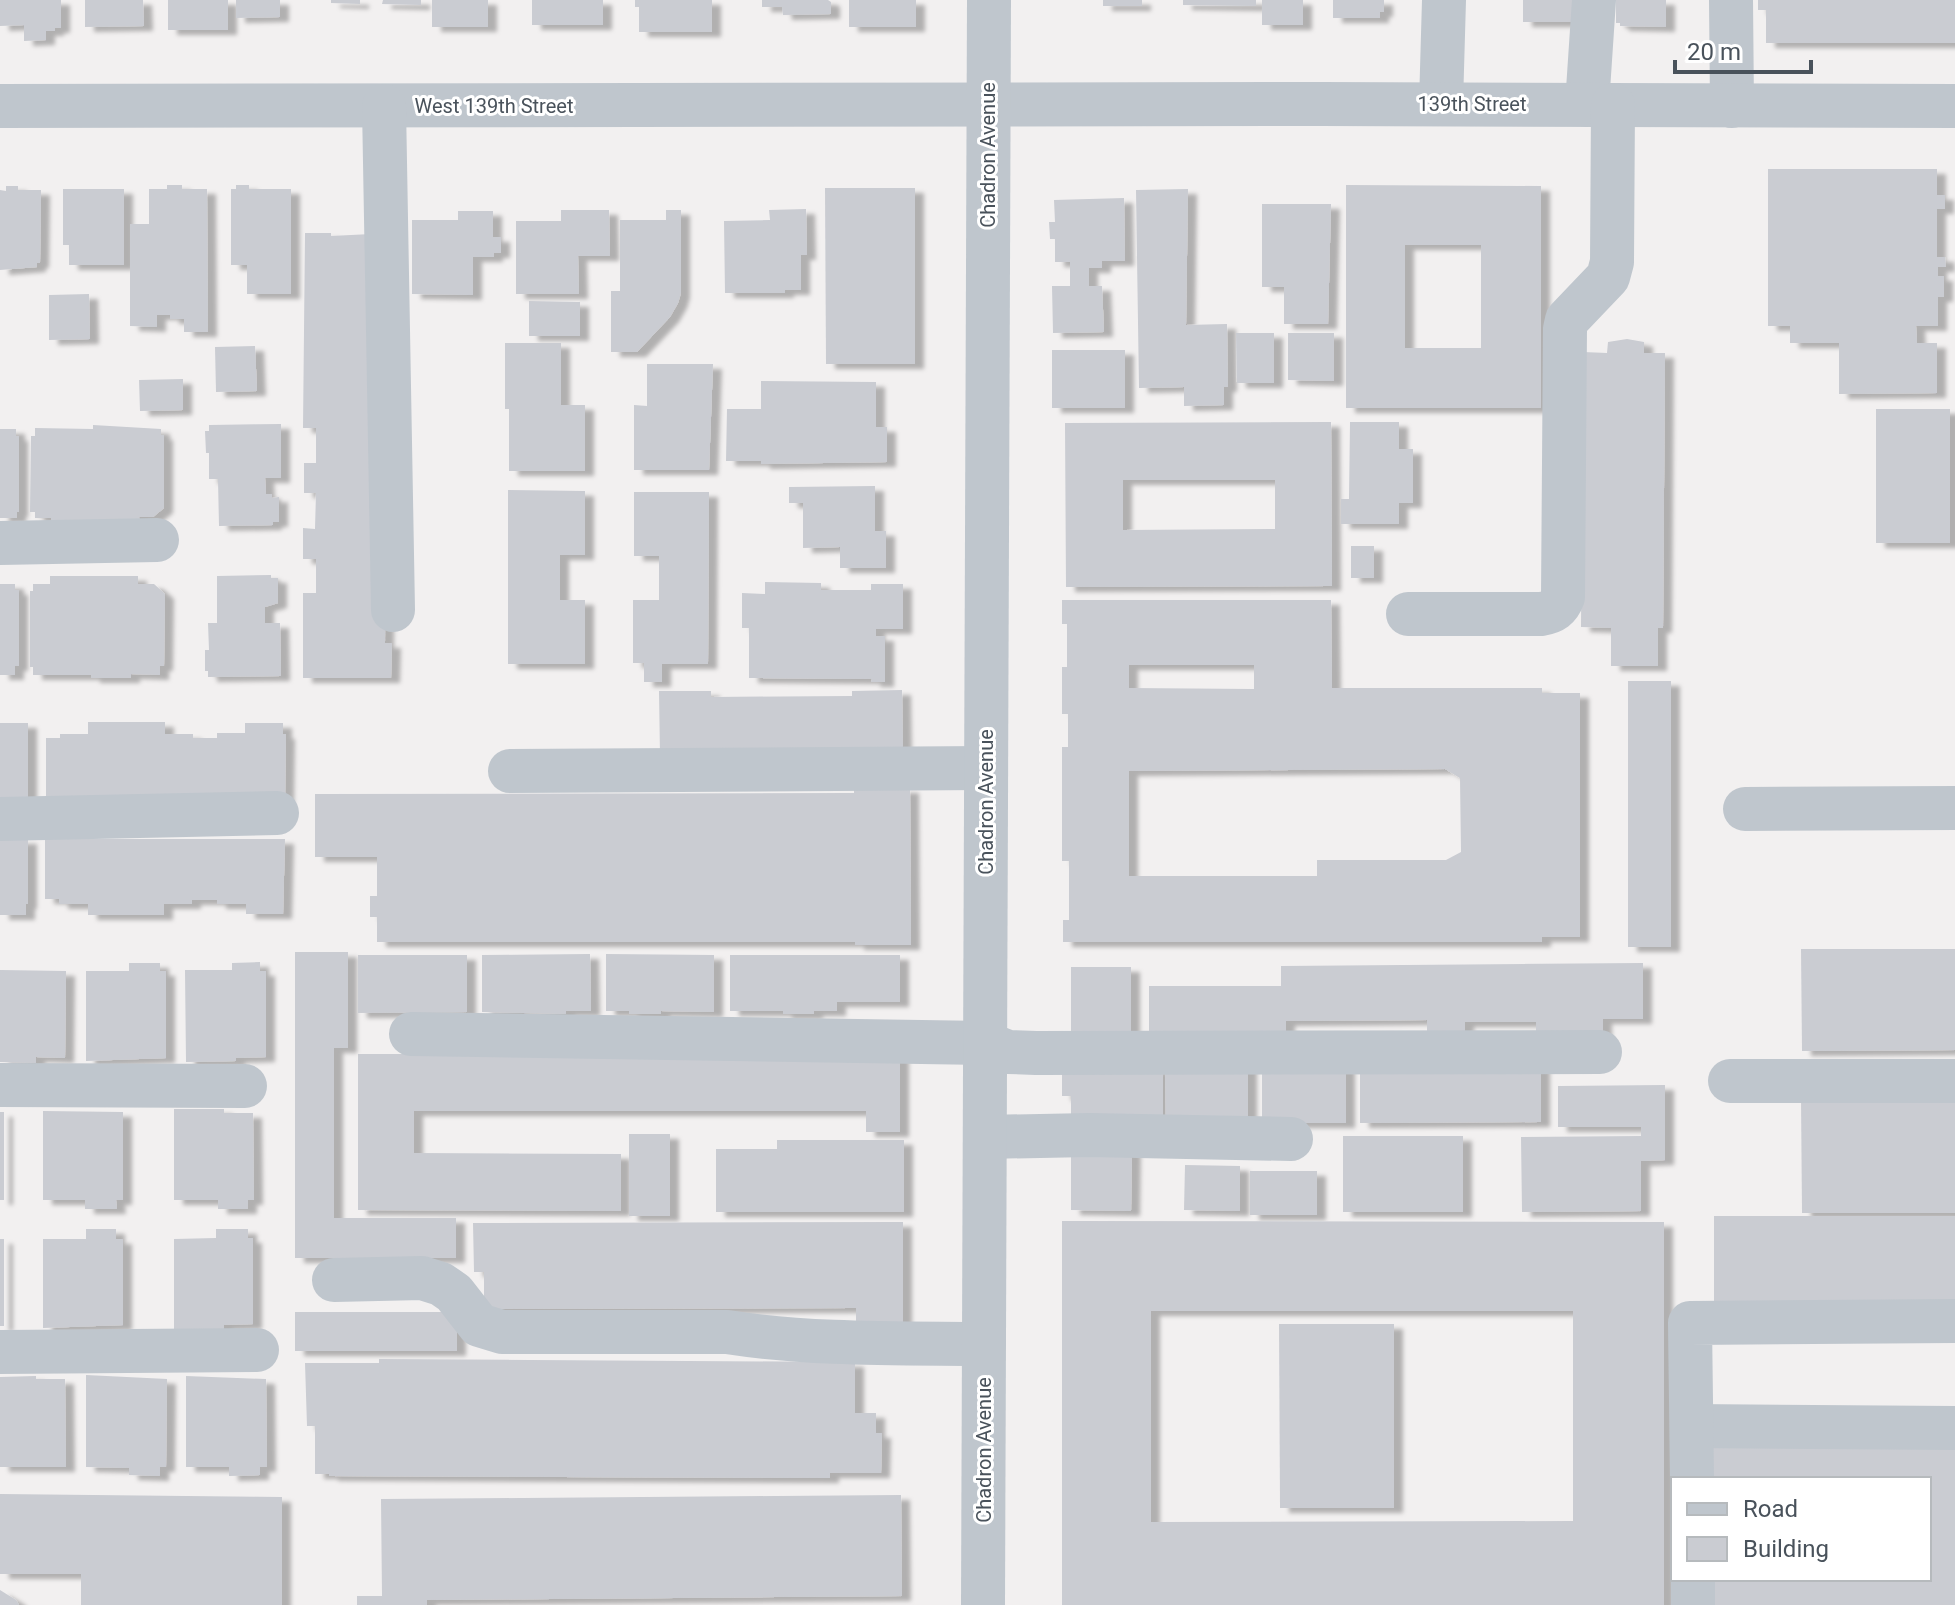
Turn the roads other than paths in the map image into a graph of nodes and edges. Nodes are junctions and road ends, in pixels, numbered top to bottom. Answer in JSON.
{"nodes":[{"id":1,"x":989,"y":0,"type":"edge"},
{"id":2,"x":1444,"y":0,"type":"edge"},
{"id":3,"x":1594,"y":0,"type":"edge"},
{"id":4,"x":1731,"y":0,"type":"edge"},
{"id":5,"x":1441,"y":104,"type":"junction"},
{"id":6,"x":988,"y":105,"type":"junction"},
{"id":7,"x":1600,"y":105,"type":"junction"},
{"id":8,"x":0,"y":106,"type":"edge"},
{"id":9,"x":384,"y":106,"type":"junction"},
{"id":10,"x":1732,"y":106,"type":"junction"},
{"id":11,"x":1955,"y":106,"type":"edge"},
{"id":12,"x":157,"y":540,"type":"dead end"},
{"id":13,"x":0,"y":543,"type":"edge"},
{"id":14,"x":393,"y":610,"type":"dead end"},
{"id":15,"x":1408,"y":614,"type":"dead end"},
{"id":16,"x":986,"y":768,"type":"junction"},
{"id":17,"x":510,"y":771,"type":"dead end"},
{"id":18,"x":1955,"y":808,"type":"edge"},
{"id":19,"x":1745,"y":809,"type":"dead end"},
{"id":20,"x":277,"y":813,"type":"dead end"},
{"id":21,"x":0,"y":819,"type":"edge"},
{"id":22,"x":411,"y":1034,"type":"dead end"},
{"id":23,"x":985,"y":1043,"type":"junction"},
{"id":24,"x":1600,"y":1052,"type":"dead end"},
{"id":25,"x":1730,"y":1081,"type":"dead end"},
{"id":26,"x":1955,"y":1081,"type":"edge"},
{"id":27,"x":0,"y":1085,"type":"edge"},
{"id":28,"x":245,"y":1086,"type":"dead end"},
{"id":29,"x":985,"y":1137,"type":"junction"},
{"id":30,"x":1291,"y":1139,"type":"dead end"},
{"id":31,"x":334,"y":1280,"type":"dead end"},
{"id":32,"x":1955,"y":1321,"type":"edge"},
{"id":33,"x":984,"y":1344,"type":"junction"},
{"id":34,"x":257,"y":1350,"type":"dead end"},
{"id":35,"x":0,"y":1352,"type":"edge"},
{"id":36,"x":1692,"y":1426,"type":"junction"},
{"id":37,"x":1955,"y":1428,"type":"edge"},
{"id":38,"x":1692,"y":1477,"type":"edge"},
{"id":39,"x":1693,"y":1581,"type":"edge"},
{"id":40,"x":983,"y":1605,"type":"edge"},
{"id":41,"x":1693,"y":1605,"type":"edge"}],
"edges":[{"from":1,"to":6,"type":"street","name":"Chadron Avenue"},
{"from":2,"to":5,"type":"street"},
{"from":3,"to":7,"type":"street"},
{"from":4,"to":10,"type":"street"},
{"from":5,"to":6,"type":"street","name":"139th Street"},
{"from":5,"to":7,"type":"street","name":"139th Street"},
{"from":6,"to":9,"type":"street","name":"West 139th Street"},
{"from":6,"to":16,"type":"street","name":"Chadron Avenue"},
{"from":7,"to":10,"type":"street","name":"139th Street"},
{"from":7,"to":15,"type":"street"},
{"from":8,"to":9,"type":"street","name":"West 139th Street"},
{"from":9,"to":14,"type":"street"},
{"from":10,"to":11,"type":"street","name":"139th Street"},
{"from":12,"to":13,"type":"street"},
{"from":16,"to":17,"type":"street"},
{"from":16,"to":23,"type":"street","name":"Chadron Avenue"},
{"from":18,"to":19,"type":"street"},
{"from":20,"to":21,"type":"street"},
{"from":22,"to":23,"type":"street"},
{"from":23,"to":24,"type":"street"},
{"from":23,"to":29,"type":"street","name":"Chadron Avenue"},
{"from":25,"to":26,"type":"street"},
{"from":27,"to":28,"type":"street"},
{"from":29,"to":30,"type":"street"},
{"from":29,"to":33,"type":"street","name":"Chadron Avenue"},
{"from":31,"to":33,"type":"street"},
{"from":32,"to":36,"type":"street"},
{"from":33,"to":40,"type":"street","name":"Chadron Avenue"},
{"from":34,"to":35,"type":"street"},
{"from":36,"to":37,"type":"street"},
{"from":36,"to":38,"type":"street"},
{"from":39,"to":41,"type":"street"}]}
